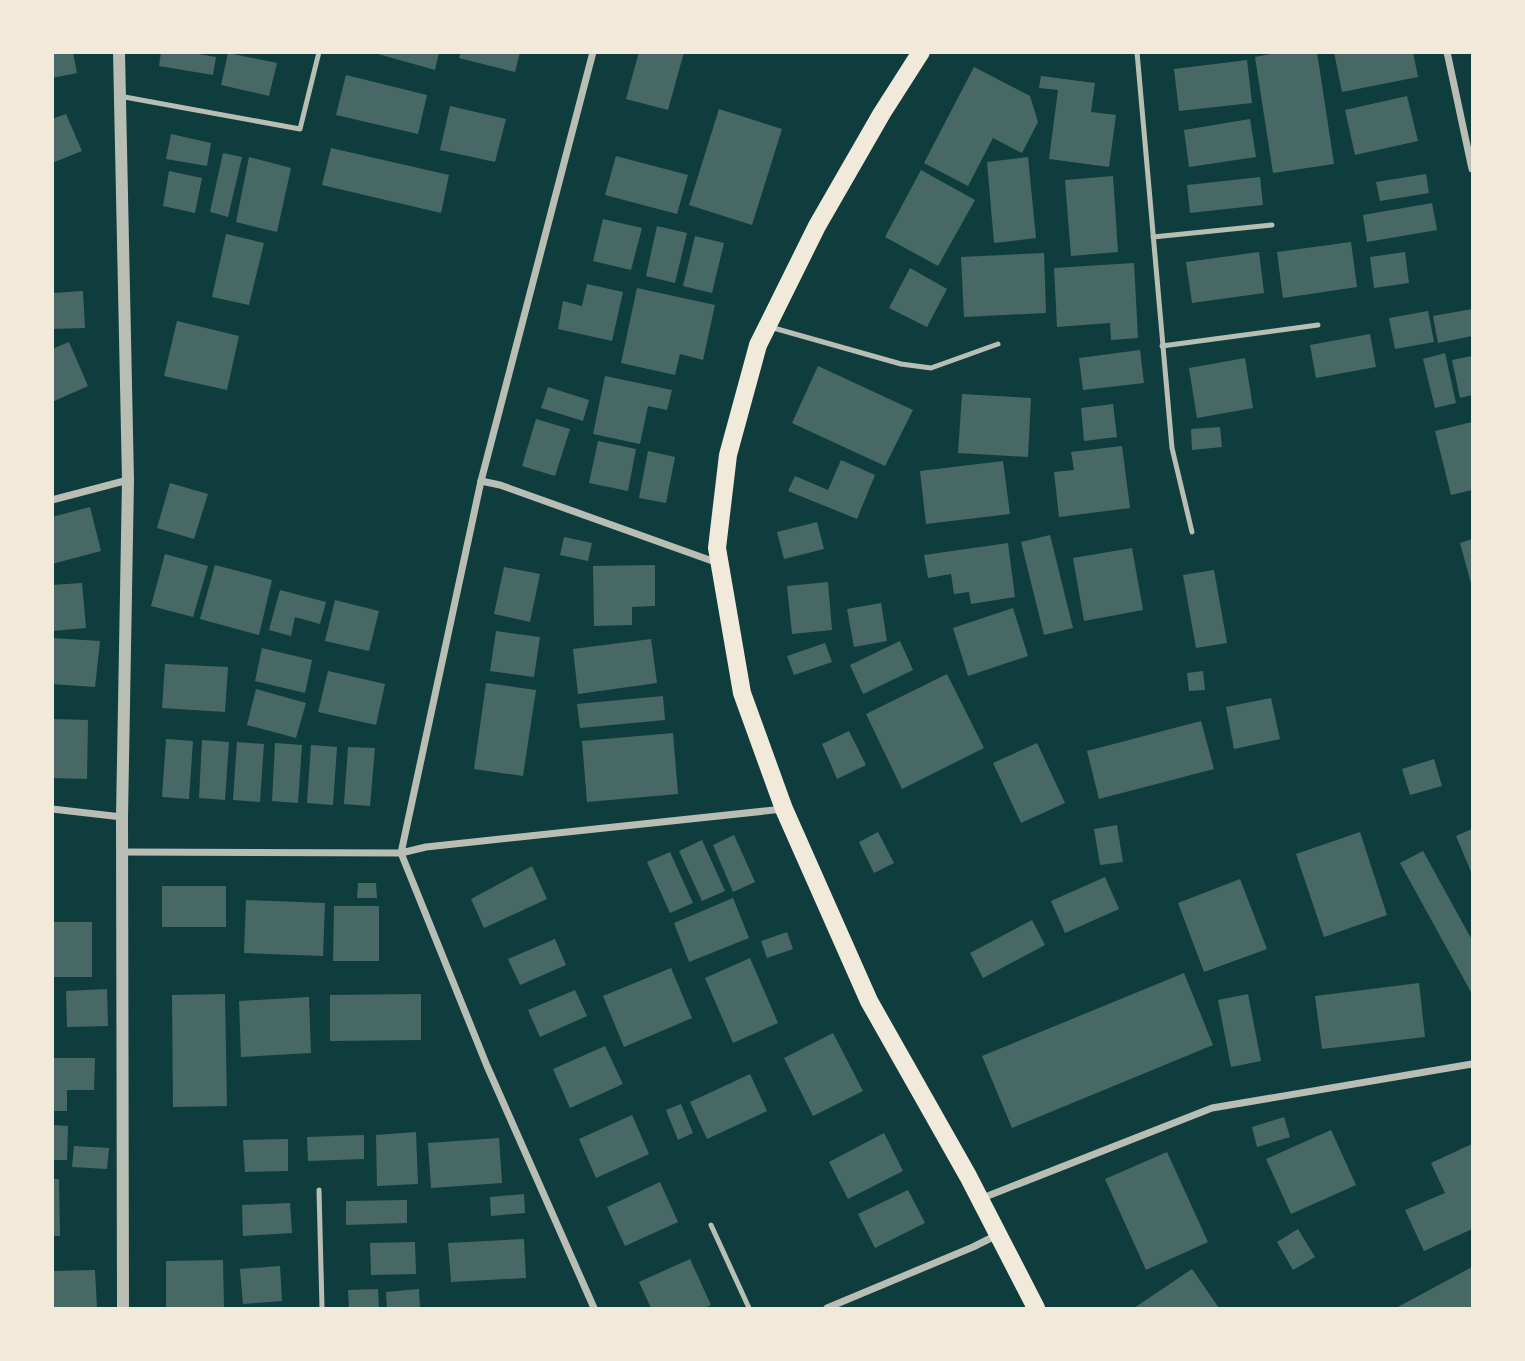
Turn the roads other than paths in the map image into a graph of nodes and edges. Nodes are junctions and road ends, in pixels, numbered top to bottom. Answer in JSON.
{"nodes":[{"id":1,"x":120,"y":52,"type":"edge"},
{"id":2,"x":319,"y":52,"type":"edge"},
{"id":3,"x":593,"y":52,"type":"edge"},
{"id":4,"x":921,"y":52,"type":"edge"},
{"id":5,"x":1137,"y":52,"type":"edge"},
{"id":6,"x":1447,"y":52,"type":"edge"},
{"id":7,"x":119,"y":96,"type":"junction"},
{"id":8,"x":1472,"y":169,"type":"edge"},
{"id":9,"x":1272,"y":225,"type":"dead end"},
{"id":10,"x":1153,"y":237,"type":"junction"},
{"id":11,"x":1318,"y":326,"type":"dead end"},
{"id":12,"x":766,"y":327,"type":"junction"},
{"id":13,"x":998,"y":344,"type":"dead end"},
{"id":14,"x":1163,"y":346,"type":"junction"},
{"id":15,"x":128,"y":480,"type":"junction"},
{"id":16,"x":481,"y":481,"type":"junction"},
{"id":17,"x":52,"y":500,"type":"edge"},
{"id":18,"x":1192,"y":532,"type":"dead end"},
{"id":19,"x":720,"y":564,"type":"junction"},
{"id":20,"x":52,"y":809,"type":"edge"},
{"id":21,"x":784,"y":809,"type":"junction"},
{"id":22,"x":122,"y":817,"type":"junction"},
{"id":23,"x":122,"y":852,"type":"junction"},
{"id":24,"x":401,"y":853,"type":"junction"},
{"id":25,"x":1472,"y":1064,"type":"edge"},
{"id":26,"x":319,"y":1189,"type":"dead end"},
{"id":27,"x":979,"y":1199,"type":"junction"},
{"id":28,"x":711,"y":1224,"type":"dead end"},
{"id":29,"x":998,"y":1234,"type":"junction"},
{"id":30,"x":123,"y":1308,"type":"edge"},
{"id":31,"x":322,"y":1308,"type":"edge"},
{"id":32,"x":594,"y":1308,"type":"edge"},
{"id":33,"x":749,"y":1308,"type":"edge"},
{"id":34,"x":827,"y":1308,"type":"edge"},
{"id":35,"x":1036,"y":1308,"type":"edge"}],
"edges":[{"from":1,"to":7,"type":"street"},
{"from":2,"to":7,"type":"lane"},
{"from":3,"to":16,"type":"street"},
{"from":4,"to":12,"type":"main road"},
{"from":5,"to":10,"type":"lane"},
{"from":6,"to":8,"type":"street"},
{"from":7,"to":15,"type":"street"},
{"from":9,"to":10,"type":"lane"},
{"from":10,"to":14,"type":"lane"},
{"from":11,"to":14,"type":"lane"},
{"from":12,"to":13,"type":"lane"},
{"from":12,"to":19,"type":"main road"},
{"from":14,"to":18,"type":"lane"},
{"from":15,"to":17,"type":"street"},
{"from":15,"to":22,"type":"street"},
{"from":16,"to":19,"type":"street"},
{"from":16,"to":24,"type":"street"},
{"from":19,"to":21,"type":"main road"},
{"from":20,"to":22,"type":"street"},
{"from":21,"to":24,"type":"street"},
{"from":21,"to":27,"type":"main road"},
{"from":22,"to":23,"type":"street"},
{"from":23,"to":24,"type":"street"},
{"from":23,"to":30,"type":"street"},
{"from":24,"to":32,"type":"street"},
{"from":25,"to":27,"type":"street"},
{"from":26,"to":31,"type":"lane"},
{"from":27,"to":29,"type":"main road"},
{"from":28,"to":33,"type":"lane"},
{"from":29,"to":34,"type":"street"},
{"from":29,"to":35,"type":"main road"}]}
